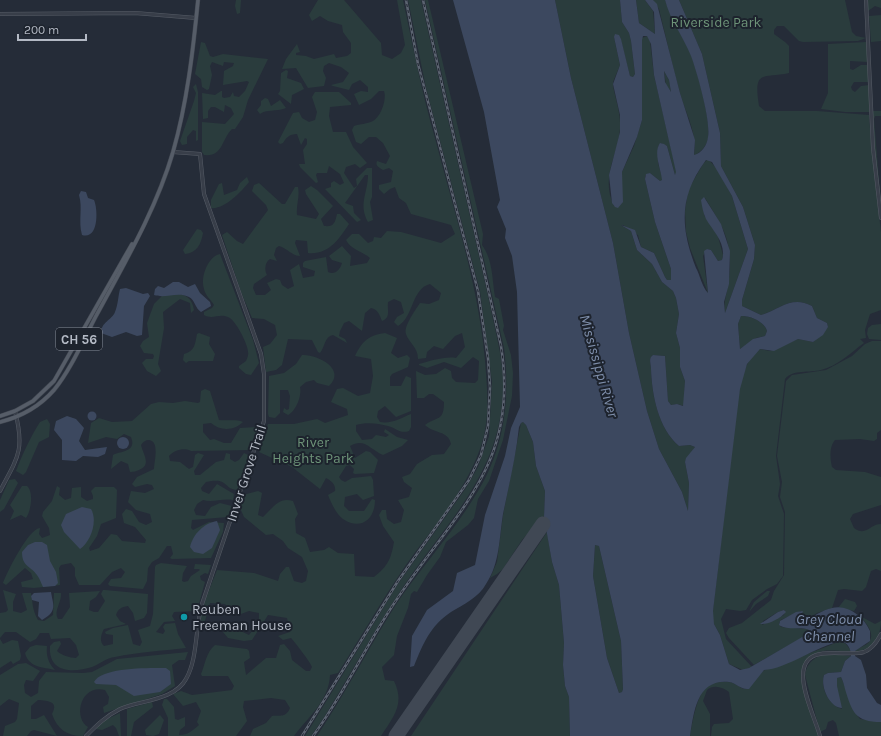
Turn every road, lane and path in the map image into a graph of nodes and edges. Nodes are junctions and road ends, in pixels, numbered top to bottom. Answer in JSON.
{"nodes":[{"id":1,"x":198,"y":0,"type":"edge"},
{"id":2,"x":866,"y":0,"type":"edge"},
{"id":3,"x":0,"y":14,"type":"edge"},
{"id":4,"x":196,"y":18,"type":"junction"},
{"id":5,"x":173,"y":152,"type":"junction"},
{"id":6,"x":881,"y":218,"type":"edge"},
{"id":7,"x":135,"y":240,"type":"junction"},
{"id":8,"x":15,"y":411,"type":"junction"},
{"id":9,"x":0,"y":416,"type":"edge"},
{"id":10,"x":17,"y":417,"type":"junction"},
{"id":11,"x":0,"y":422,"type":"edge"},
{"id":12,"x":0,"y":491,"type":"edge"},
{"id":13,"x":881,"y":634,"type":"edge"},
{"id":14,"x":86,"y":736,"type":"edge"},
{"id":15,"x":820,"y":736,"type":"edge"}],
"edges":[{"from":1,"to":4,"type":"main road","number":"CH 56"},
{"from":2,"to":6,"type":"street"},
{"from":3,"to":4,"type":"street"},
{"from":4,"to":5,"type":"main road","number":"CH 56"},
{"from":5,"to":7,"type":"main road","number":"CH 56"},
{"from":5,"to":14,"type":"street","name":"Inver Grove Trail"},
{"from":7,"to":8,"type":"main road","number":"CH 56"},
{"from":7,"to":10,"type":"main road","number":"CH 56"},
{"from":8,"to":9,"type":"main road","number":"CH 56"},
{"from":8,"to":10,"type":"street"},
{"from":10,"to":11,"type":"main road","number":"CH 56"},
{"from":10,"to":12,"type":"street"},
{"from":13,"to":15,"type":"street"}]}
